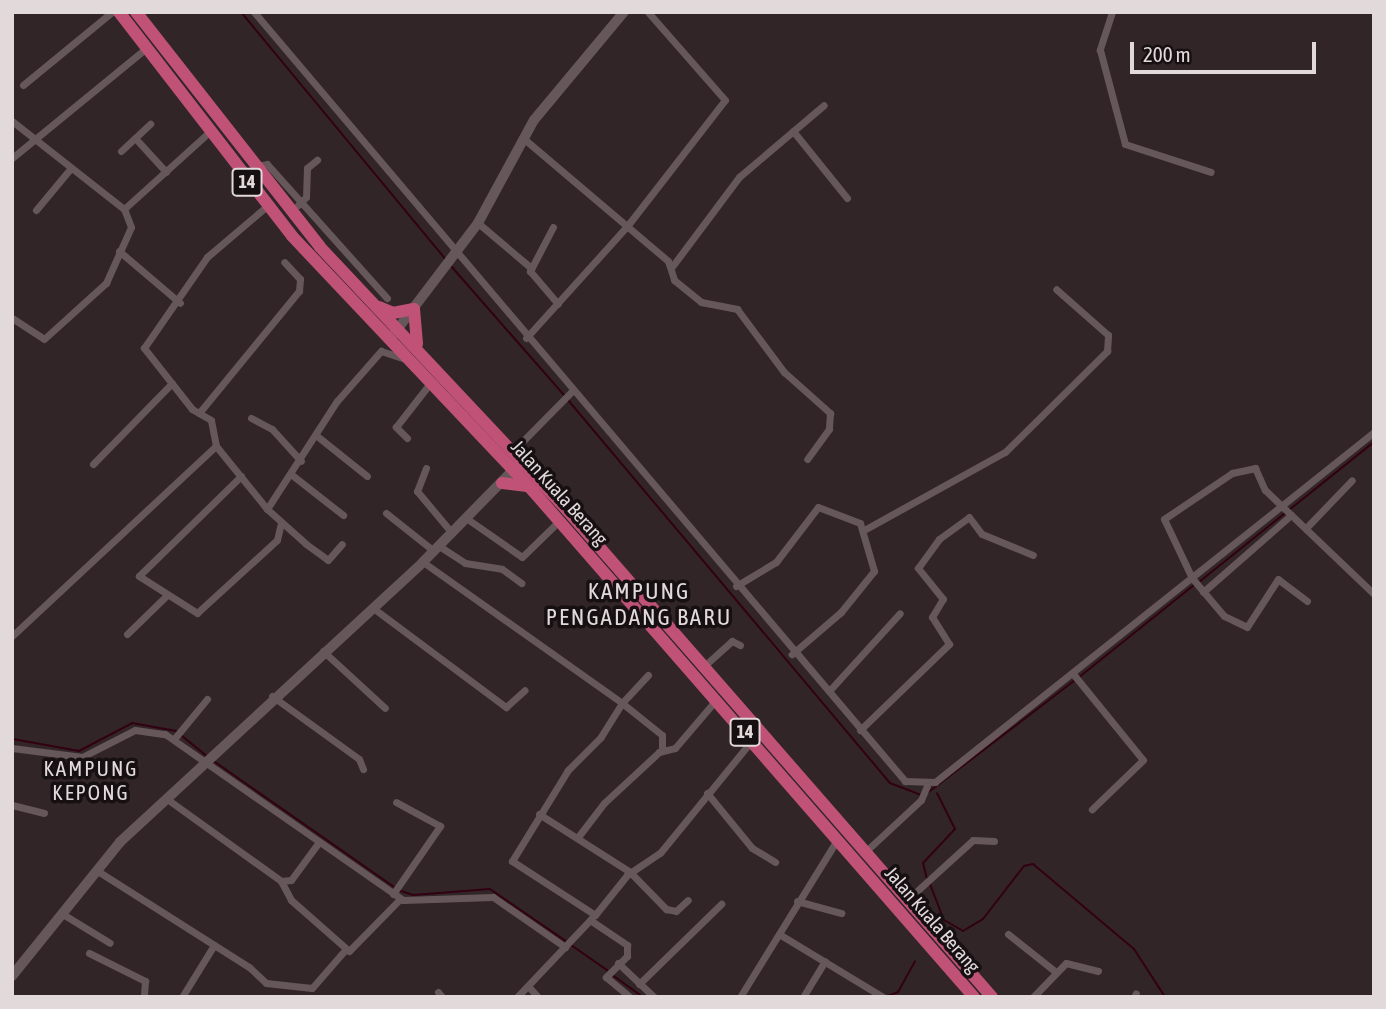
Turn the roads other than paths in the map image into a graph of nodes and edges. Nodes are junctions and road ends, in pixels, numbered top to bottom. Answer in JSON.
{"nodes":[{"id":1,"x":112,"y":12,"type":"edge"},
{"id":2,"x":119,"y":12,"type":"edge"},
{"id":3,"x":136,"y":12,"type":"edge"},
{"id":4,"x":254,"y":12,"type":"edge"},
{"id":5,"x":624,"y":12,"type":"edge"},
{"id":6,"x":648,"y":12,"type":"edge"},
{"id":7,"x":1112,"y":12,"type":"edge"},
{"id":8,"x":145,"y":49,"type":"junction"},
{"id":9,"x":23,"y":85,"type":"dead end"},
{"id":10,"x":824,"y":105,"type":"dead end"},
{"id":11,"x":12,"y":121,"type":"edge"},
{"id":12,"x":150,"y":124,"type":"dead end"},
{"id":13,"x":793,"y":131,"type":"junction"},
{"id":14,"x":208,"y":133,"type":"junction"},
{"id":15,"x":135,"y":138,"type":"junction"},
{"id":16,"x":523,"y":138,"type":"junction"},
{"id":17,"x":33,"y":140,"type":"junction"},
{"id":18,"x":121,"y":151,"type":"dead end"},
{"id":19,"x":12,"y":158,"type":"edge"},
{"id":20,"x":317,"y":160,"type":"dead end"},
{"id":21,"x":253,"y":168,"type":"junction"},
{"id":22,"x":70,"y":169,"type":"junction"},
{"id":23,"x":166,"y":172,"type":"junction"},
{"id":24,"x":1211,"y":172,"type":"dead end"},
{"id":25,"x":846,"y":198,"type":"dead end"},
{"id":26,"x":301,"y":204,"type":"junction"},
{"id":27,"x":267,"y":206,"type":"junction"},
{"id":28,"x":124,"y":209,"type":"junction"},
{"id":29,"x":36,"y":210,"type":"dead end"},
{"id":30,"x":290,"y":212,"type":"junction"},
{"id":31,"x":478,"y":223,"type":"junction"},
{"id":32,"x":628,"y":225,"type":"junction"},
{"id":33,"x":553,"y":228,"type":"dead end"},
{"id":34,"x":332,"y":238,"type":"junction"},
{"id":35,"x":320,"y":247,"type":"junction"},
{"id":36,"x":119,"y":251,"type":"junction"},
{"id":37,"x":455,"y":256,"type":"junction"},
{"id":38,"x":284,"y":261,"type":"dead end"},
{"id":39,"x":531,"y":268,"type":"junction"},
{"id":40,"x":670,"y":268,"type":"junction"},
{"id":41,"x":351,"y":272,"type":"junction"},
{"id":42,"x":1056,"y":289,"type":"dead end"},
{"id":43,"x":357,"y":298,"type":"junction"},
{"id":44,"x":387,"y":298,"type":"dead end"},
{"id":45,"x":180,"y":303,"type":"junction"},
{"id":46,"x":558,"y":304,"type":"junction"},
{"id":47,"x":414,"y":309,"type":"junction"},
{"id":48,"x":12,"y":318,"type":"edge"},
{"id":49,"x":398,"y":329,"type":"junction"},
{"id":50,"x":526,"y":338,"type":"junction"},
{"id":51,"x":390,"y":340,"type":"junction"},
{"id":52,"x":410,"y":360,"type":"junction"},
{"id":53,"x":432,"y":364,"type":"junction"},
{"id":54,"x":430,"y":382,"type":"junction"},
{"id":55,"x":172,"y":383,"type":"junction"},
{"id":56,"x":571,"y":393,"type":"junction"},
{"id":57,"x":199,"y":413,"type":"junction"},
{"id":58,"x":251,"y":418,"type":"dead end"},
{"id":59,"x":1374,"y":432,"type":"edge"},
{"id":60,"x":317,"y":436,"type":"junction"},
{"id":61,"x":407,"y":438,"type":"dead end"},
{"id":62,"x":216,"y":446,"type":"junction"},
{"id":63,"x":497,"y":451,"type":"junction"},
{"id":64,"x":516,"y":459,"type":"junction"},
{"id":65,"x":807,"y":459,"type":"dead end"},
{"id":66,"x":302,"y":461,"type":"junction"},
{"id":67,"x":93,"y":464,"type":"dead end"},
{"id":68,"x":426,"y":468,"type":"dead end"},
{"id":69,"x":292,"y":475,"type":"junction"},
{"id":70,"x":241,"y":476,"type":"junction"},
{"id":71,"x":367,"y":476,"type":"dead end"},
{"id":72,"x":1352,"y":480,"type":"dead end"},
{"id":73,"x":499,"y":481,"type":"junction"},
{"id":74,"x":533,"y":491,"type":"junction"},
{"id":75,"x":267,"y":509,"type":"junction"},
{"id":76,"x":1286,"y":510,"type":"junction"},
{"id":77,"x":386,"y":513,"type":"dead end"},
{"id":78,"x":343,"y":515,"type":"dead end"},
{"id":79,"x":466,"y":518,"type":"junction"},
{"id":80,"x":559,"y":521,"type":"junction"},
{"id":81,"x":281,"y":522,"type":"junction"},
{"id":82,"x":1306,"y":528,"type":"junction"},
{"id":83,"x":864,"y":530,"type":"junction"},
{"id":84,"x":452,"y":533,"type":"junction"},
{"id":85,"x":342,"y":544,"type":"dead end"},
{"id":86,"x":436,"y":549,"type":"junction"},
{"id":87,"x":1033,"y":555,"type":"dead end"},
{"id":88,"x":423,"y":562,"type":"junction"},
{"id":89,"x":520,"y":583,"type":"dead end"},
{"id":90,"x":1197,"y":585,"type":"junction"},
{"id":91,"x":736,"y":586,"type":"junction"},
{"id":92,"x":1374,"y":594,"type":"edge"},
{"id":93,"x":167,"y":595,"type":"junction"},
{"id":94,"x":1307,"y":601,"type":"dead end"},
{"id":95,"x":373,"y":608,"type":"junction"},
{"id":96,"x":900,"y":613,"type":"dead end"},
{"id":97,"x":127,"y":634,"type":"dead end"},
{"id":98,"x":12,"y":636,"type":"edge"},
{"id":99,"x":740,"y":645,"type":"dead end"},
{"id":100,"x":323,"y":651,"type":"junction"},
{"id":101,"x":792,"y":653,"type":"junction"},
{"id":102,"x":703,"y":667,"type":"junction"},
{"id":103,"x":648,"y":675,"type":"dead end"},
{"id":104,"x":1075,"y":676,"type":"junction"},
{"id":105,"x":525,"y":690,"type":"dead end"},
{"id":106,"x":829,"y":691,"type":"junction"},
{"id":107,"x":272,"y":696,"type":"junction"},
{"id":108,"x":207,"y":699,"type":"dead end"},
{"id":109,"x":717,"y":699,"type":"junction"},
{"id":110,"x":622,"y":703,"type":"junction"},
{"id":111,"x":385,"y":708,"type":"dead end"},
{"id":112,"x":860,"y":730,"type":"junction"},
{"id":113,"x":174,"y":739,"type":"junction"},
{"id":114,"x":752,"y":740,"type":"junction"},
{"id":115,"x":12,"y":748,"type":"edge"},
{"id":116,"x":662,"y":750,"type":"junction"},
{"id":117,"x":209,"y":760,"type":"junction"},
{"id":118,"x":363,"y":769,"type":"dead end"},
{"id":119,"x":926,"y":788,"type":"junction"},
{"id":120,"x":707,"y":793,"type":"junction"},
{"id":121,"x":167,"y":799,"type":"junction"},
{"id":122,"x":396,"y":802,"type":"dead end"},
{"id":123,"x":12,"y":805,"type":"edge"},
{"id":124,"x":1092,"y":809,"type":"dead end"},
{"id":125,"x":44,"y":813,"type":"dead end"},
{"id":126,"x":539,"y":814,"type":"junction"},
{"id":127,"x":578,"y":837,"type":"junction"},
{"id":128,"x":837,"y":840,"type":"junction"},
{"id":129,"x":993,"y":841,"type":"dead end"},
{"id":130,"x":319,"y":842,"type":"junction"},
{"id":131,"x":865,"y":852,"type":"junction"},
{"id":132,"x":775,"y":862,"type":"dead end"},
{"id":133,"x":96,"y":870,"type":"junction"},
{"id":134,"x":630,"y":873,"type":"junction"},
{"id":135,"x":281,"y":881,"type":"junction"},
{"id":136,"x":397,"y":892,"type":"junction"},
{"id":137,"x":688,"y":900,"type":"dead end"},
{"id":138,"x":907,"y":900,"type":"junction"},
{"id":139,"x":797,"y":901,"type":"junction"},
{"id":140,"x":721,"y":904,"type":"dead end"},
{"id":141,"x":61,"y":913,"type":"junction"},
{"id":142,"x":841,"y":913,"type":"dead end"},
{"id":143,"x":592,"y":918,"type":"junction"},
{"id":144,"x":779,"y":934,"type":"junction"},
{"id":145,"x":1008,"y":934,"type":"dead end"},
{"id":146,"x":110,"y":943,"type":"dead end"},
{"id":147,"x":567,"y":944,"type":"junction"},
{"id":148,"x":214,"y":945,"type":"junction"},
{"id":149,"x":345,"y":950,"type":"junction"},
{"id":150,"x":89,"y":953,"type":"dead end"},
{"id":151,"x":825,"y":961,"type":"junction"},
{"id":152,"x":615,"y":966,"type":"junction"},
{"id":153,"x":14,"y":971,"type":"edge"},
{"id":154,"x":1098,"y":971,"type":"dead end"},
{"id":155,"x":1056,"y":972,"type":"junction"},
{"id":156,"x":639,"y":984,"type":"junction"},
{"id":157,"x":528,"y":986,"type":"junction"},
{"id":158,"x":306,"y":993,"type":"edge"},
{"id":159,"x":882,"y":995,"type":"edge"},
{"id":160,"x":144,"y":997,"type":"edge"},
{"id":161,"x":182,"y":997,"type":"edge"},
{"id":162,"x":517,"y":997,"type":"edge"},
{"id":163,"x":538,"y":997,"type":"edge"},
{"id":164,"x":630,"y":997,"type":"edge"},
{"id":165,"x":654,"y":997,"type":"edge"},
{"id":166,"x":740,"y":997,"type":"edge"},
{"id":167,"x":803,"y":997,"type":"edge"},
{"id":168,"x":974,"y":997,"type":"edge"},
{"id":169,"x":992,"y":997,"type":"edge"},
{"id":170,"x":1033,"y":997,"type":"edge"}],
"edges":[{"from":1,"to":9,"type":"street"},
{"from":2,"to":8,"type":"highway","name":"Jalan Kuala Berang","number":"14"},
{"from":3,"to":21,"type":"highway","number":"14"},
{"from":4,"to":37,"type":"street"},
{"from":5,"to":16,"type":"main road"},
{"from":6,"to":32,"type":"street"},
{"from":7,"to":24,"type":"street"},
{"from":8,"to":14,"type":"highway","name":"Jalan Kuala Berang","number":"14"},
{"from":8,"to":17,"type":"street"},
{"from":10,"to":13,"type":"street"},
{"from":11,"to":17,"type":"street"},
{"from":12,"to":15,"type":"street"},
{"from":13,"to":25,"type":"street"},
{"from":13,"to":40,"type":"street"},
{"from":14,"to":23,"type":"street"},
{"from":14,"to":27,"type":"highway","name":"Jalan Kuala Berang","number":"14"},
{"from":15,"to":18,"type":"street"},
{"from":15,"to":23,"type":"street"},
{"from":16,"to":31,"type":"main road"},
{"from":16,"to":32,"type":"street"},
{"from":17,"to":19,"type":"street"},
{"from":17,"to":22,"type":"street"},
{"from":20,"to":26,"type":"street"},
{"from":21,"to":26,"type":"street"},
{"from":21,"to":30,"type":"highway","number":"14"},
{"from":22,"to":28,"type":"street"},
{"from":22,"to":29,"type":"street"},
{"from":23,"to":28,"type":"street"},
{"from":26,"to":30,"type":"street"},
{"from":26,"to":34,"type":"street"},
{"from":27,"to":43,"type":"highway","name":"Jalan Kuala Berang","number":"14"},
{"from":27,"to":45,"type":"street"},
{"from":28,"to":36,"type":"street"},
{"from":30,"to":35,"type":"highway","number":"14"},
{"from":31,"to":37,"type":"main road"},
{"from":31,"to":39,"type":"street"},
{"from":32,"to":40,"type":"street"},
{"from":32,"to":46,"type":"street"},
{"from":33,"to":39,"type":"street"},
{"from":34,"to":35,"type":"street"},
{"from":34,"to":41,"type":"street"},
{"from":35,"to":41,"type":"highway","number":"14"},
{"from":36,"to":45,"type":"street"},
{"from":36,"to":48,"type":"street"},
{"from":37,"to":47,"type":"main road"},
{"from":37,"to":50,"type":"street"},
{"from":38,"to":57,"type":"street"},
{"from":39,"to":46,"type":"street"},
{"from":40,"to":65,"type":"street"},
{"from":41,"to":43,"type":"highway"},
{"from":41,"to":44,"type":"street"},
{"from":42,"to":83,"type":"street"},
{"from":43,"to":47,"type":"highway"},
{"from":43,"to":49,"type":"highway","name":"Jalan Kuala Berang","number":"14"},
{"from":43,"to":51,"type":"highway","name":"Jalan Kuala Berang","number":"14"},
{"from":45,"to":55,"type":"street"},
{"from":46,"to":50,"type":"street"},
{"from":47,"to":49,"type":"main road"},
{"from":47,"to":53,"type":"highway"},
{"from":49,"to":51,"type":"main road"},
{"from":49,"to":53,"type":"highway","name":"Jalan Kuala Berang","number":"14"},
{"from":50,"to":56,"type":"street"},
{"from":51,"to":52,"type":"highway","name":"Jalan Kuala Berang","number":"14"},
{"from":52,"to":54,"type":"highway","name":"Jalan Kuala Berang","number":"14"},
{"from":52,"to":60,"type":"street"},
{"from":53,"to":64,"type":"highway","name":"Jalan Kuala Berang","number":"14"},
{"from":54,"to":61,"type":"street"},
{"from":54,"to":63,"type":"highway","name":"Jalan Kuala Berang","number":"14"},
{"from":55,"to":57,"type":"street"},
{"from":55,"to":67,"type":"street"},
{"from":56,"to":64,"type":"street"},
{"from":56,"to":91,"type":"street"},
{"from":57,"to":62,"type":"street"},
{"from":58,"to":66,"type":"street"},
{"from":59,"to":76,"type":"street"},
{"from":60,"to":66,"type":"street"},
{"from":60,"to":71,"type":"street"},
{"from":62,"to":70,"type":"street"},
{"from":62,"to":98,"type":"street"},
{"from":63,"to":64,"type":"highway","name":"Jalan Kuala Berang","number":"14"},
{"from":63,"to":73,"type":"highway"},
{"from":64,"to":73,"type":"main road"},
{"from":64,"to":74,"type":"highway","name":"Jalan Kuala Berang","number":"14"},
{"from":64,"to":102,"type":"highway","name":"Jalan Kuala Berang","number":"14"},
{"from":66,"to":69,"type":"street"},
{"from":68,"to":84,"type":"street"},
{"from":69,"to":75,"type":"street"},
{"from":69,"to":78,"type":"street"},
{"from":70,"to":75,"type":"street"},
{"from":70,"to":93,"type":"street"},
{"from":72,"to":82,"type":"street"},
{"from":73,"to":74,"type":"highway"},
{"from":73,"to":79,"type":"main road"},
{"from":74,"to":80,"type":"highway","name":"Jalan Kuala Berang","number":"14"},
{"from":75,"to":81,"type":"street"},
{"from":76,"to":82,"type":"street"},
{"from":76,"to":90,"type":"street"},
{"from":76,"to":90,"type":"street"},
{"from":76,"to":90,"type":"street"},
{"from":77,"to":86,"type":"street"},
{"from":79,"to":80,"type":"street"},
{"from":79,"to":84,"type":"main road"},
{"from":80,"to":109,"type":"highway","name":"Jalan Kuala Berang","number":"14"},
{"from":81,"to":85,"type":"street"},
{"from":81,"to":93,"type":"street"},
{"from":82,"to":92,"type":"street"},
{"from":83,"to":91,"type":"street"},
{"from":83,"to":101,"type":"street"},
{"from":84,"to":86,"type":"main road"},
{"from":86,"to":88,"type":"main road"},
{"from":86,"to":89,"type":"street"},
{"from":87,"to":112,"type":"street"},
{"from":88,"to":95,"type":"main road"},
{"from":88,"to":110,"type":"street"},
{"from":90,"to":94,"type":"street"},
{"from":90,"to":104,"type":"street"},
{"from":91,"to":101,"type":"street"},
{"from":93,"to":97,"type":"street"},
{"from":95,"to":100,"type":"main road"},
{"from":95,"to":105,"type":"street"},
{"from":96,"to":106,"type":"street"},
{"from":99,"to":102,"type":"street"},
{"from":100,"to":107,"type":"main road"},
{"from":100,"to":111,"type":"street"},
{"from":101,"to":106,"type":"street"},
{"from":102,"to":131,"type":"highway","name":"Jalan Kuala Berang","number":"14"},
{"from":103,"to":110,"type":"street"},
{"from":104,"to":119,"type":"street"},
{"from":104,"to":124,"type":"street"},
{"from":106,"to":112,"type":"street"},
{"from":107,"to":117,"type":"main road"},
{"from":107,"to":118,"type":"street"},
{"from":108,"to":113,"type":"street"},
{"from":109,"to":114,"type":"highway","name":"Jalan Kuala Berang","number":"14"},
{"from":109,"to":116,"type":"street"},
{"from":110,"to":116,"type":"street"},
{"from":110,"to":126,"type":"street"},
{"from":112,"to":119,"type":"street"},
{"from":113,"to":115,"type":"street"},
{"from":113,"to":117,"type":"street"},
{"from":114,"to":120,"type":"street"},
{"from":114,"to":128,"type":"highway","name":"Jalan Kuala Berang","number":"14"},
{"from":116,"to":127,"type":"street"},
{"from":117,"to":121,"type":"main road"},
{"from":117,"to":130,"type":"street"},
{"from":119,"to":131,"type":"street"},
{"from":120,"to":132,"type":"street"},
{"from":120,"to":134,"type":"street"},
{"from":121,"to":133,"type":"main road"},
{"from":121,"to":135,"type":"street"},
{"from":122,"to":136,"type":"street"},
{"from":123,"to":125,"type":"street"},
{"from":126,"to":127,"type":"street"},
{"from":126,"to":143,"type":"street"},
{"from":127,"to":134,"type":"street"},
{"from":128,"to":139,"type":"street"},
{"from":128,"to":168,"type":"highway","name":"Jalan Kuala Berang","number":"14"},
{"from":129,"to":138,"type":"street"},
{"from":130,"to":135,"type":"street"},
{"from":130,"to":136,"type":"street"},
{"from":131,"to":138,"type":"highway","name":"Jalan Kuala Berang","number":"14"},
{"from":133,"to":141,"type":"main road"},
{"from":133,"to":148,"type":"street"},
{"from":134,"to":137,"type":"street"},
{"from":134,"to":143,"type":"street"},
{"from":135,"to":149,"type":"street"},
{"from":136,"to":147,"type":"street"},
{"from":136,"to":149,"type":"street"},
{"from":138,"to":169,"type":"highway","name":"Jalan Kuala Berang","number":"14"},
{"from":139,"to":142,"type":"street"},
{"from":139,"to":144,"type":"street"},
{"from":140,"to":156,"type":"street"},
{"from":141,"to":146,"type":"street"},
{"from":141,"to":153,"type":"main road"},
{"from":143,"to":147,"type":"street"},
{"from":143,"to":152,"type":"street"},
{"from":144,"to":151,"type":"street"},
{"from":144,"to":166,"type":"street"},
{"from":145,"to":155,"type":"street"},
{"from":147,"to":157,"type":"street"},
{"from":148,"to":158,"type":"street"},
{"from":148,"to":161,"type":"street"},
{"from":149,"to":158,"type":"street"},
{"from":150,"to":160,"type":"street"},
{"from":151,"to":159,"type":"street"},
{"from":151,"to":167,"type":"street"},
{"from":152,"to":156,"type":"street"},
{"from":152,"to":164,"type":"street"},
{"from":154,"to":155,"type":"street"},
{"from":155,"to":170,"type":"street"},
{"from":156,"to":165,"type":"street"},
{"from":157,"to":162,"type":"street"},
{"from":157,"to":163,"type":"street"}]}
